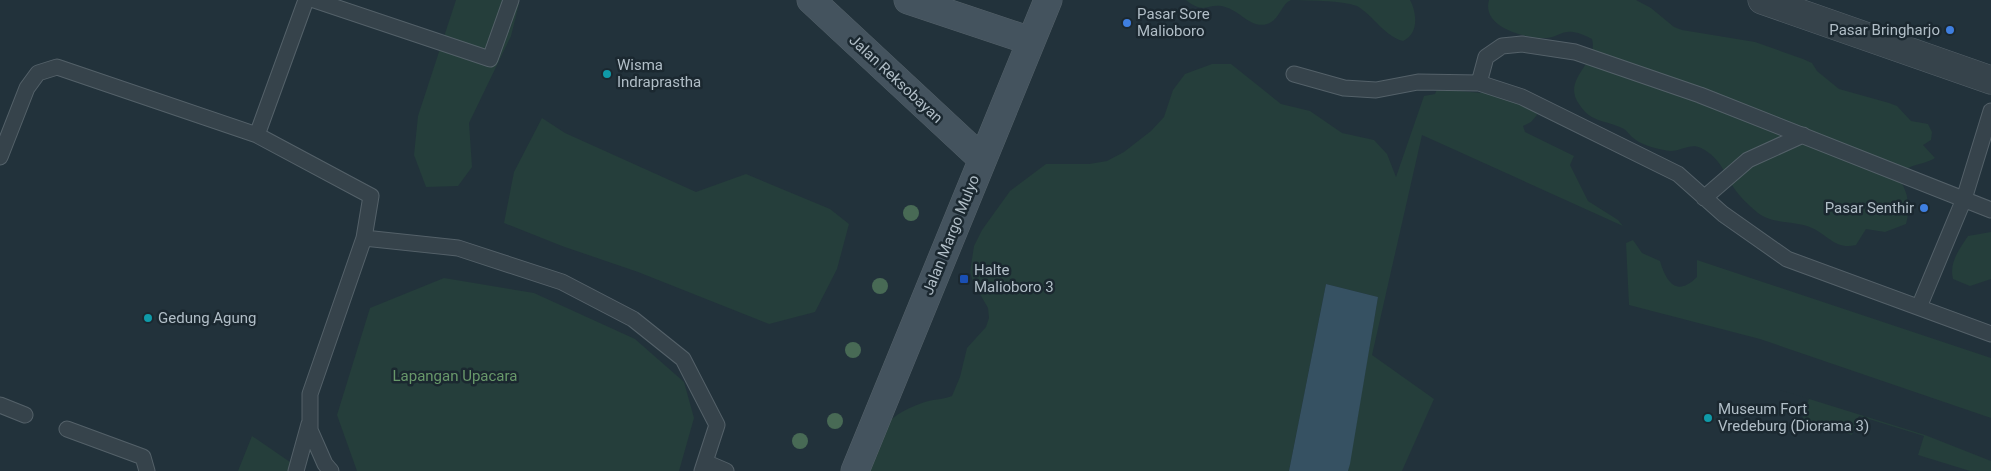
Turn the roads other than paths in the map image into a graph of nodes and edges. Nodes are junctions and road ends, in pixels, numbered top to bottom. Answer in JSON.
{"nodes":[{"id":1,"x":306,"y":0,"type":"edge"},
{"id":2,"x":314,"y":0,"type":"edge"},
{"id":3,"x":511,"y":0,"type":"edge"},
{"id":4,"x":811,"y":0,"type":"edge"},
{"id":5,"x":908,"y":0,"type":"edge"},
{"id":6,"x":1048,"y":0,"type":"edge"},
{"id":7,"x":1762,"y":0,"type":"edge"},
{"id":8,"x":1031,"y":41,"type":"junction"},
{"id":9,"x":1294,"y":74,"type":"dead end"},
{"id":10,"x":1991,"y":80,"type":"edge"},
{"id":11,"x":1479,"y":83,"type":"junction"},
{"id":12,"x":1991,"y":111,"type":"edge"},
{"id":13,"x":256,"y":135,"type":"junction"},
{"id":14,"x":1803,"y":135,"type":"junction"},
{"id":15,"x":0,"y":158,"type":"edge"},
{"id":16,"x":982,"y":159,"type":"junction"},
{"id":17,"x":1704,"y":198,"type":"junction"},
{"id":18,"x":1964,"y":199,"type":"junction"},
{"id":19,"x":1991,"y":210,"type":"edge"},
{"id":20,"x":364,"y":238,"type":"junction"},
{"id":21,"x":1919,"y":307,"type":"junction"},
{"id":22,"x":1991,"y":334,"type":"edge"},
{"id":23,"x":0,"y":405,"type":"edge"},
{"id":24,"x":25,"y":414,"type":"dead end"},
{"id":25,"x":310,"y":421,"type":"junction"},
{"id":26,"x":67,"y":429,"type":"dead end"},
{"id":27,"x":704,"y":467,"type":"edge"},
{"id":28,"x":147,"y":471,"type":"edge"},
{"id":29,"x":296,"y":471,"type":"edge"},
{"id":30,"x":331,"y":471,"type":"edge"},
{"id":31,"x":726,"y":471,"type":"edge"},
{"id":32,"x":855,"y":471,"type":"edge"}],
"edges":[{"from":1,"to":13,"type":"lane"},
{"from":2,"to":3,"type":"lane"},
{"from":4,"to":16,"type":"main road","name":"Jalan Reksobayan"},
{"from":5,"to":8,"type":"main road"},
{"from":6,"to":8,"type":"main road","name":"Jalan Margo Mulyo"},
{"from":7,"to":10,"type":"street"},
{"from":8,"to":16,"type":"main road","name":"Jalan Margo Mulyo"},
{"from":9,"to":11,"type":"lane"},
{"from":11,"to":14,"type":"lane"},
{"from":11,"to":17,"type":"lane"},
{"from":12,"to":18,"type":"lane"},
{"from":13,"to":15,"type":"lane"},
{"from":13,"to":20,"type":"lane"},
{"from":14,"to":17,"type":"lane"},
{"from":14,"to":18,"type":"lane"},
{"from":16,"to":32,"type":"main road","name":"Jalan Margo Mulyo"},
{"from":17,"to":21,"type":"lane"},
{"from":18,"to":19,"type":"lane"},
{"from":18,"to":21,"type":"lane"},
{"from":20,"to":25,"type":"lane"},
{"from":20,"to":27,"type":"lane"},
{"from":21,"to":22,"type":"lane"},
{"from":23,"to":24,"type":"lane"},
{"from":25,"to":29,"type":"lane"},
{"from":25,"to":30,"type":"lane"},
{"from":26,"to":28,"type":"lane"},
{"from":27,"to":31,"type":"lane"}]}
